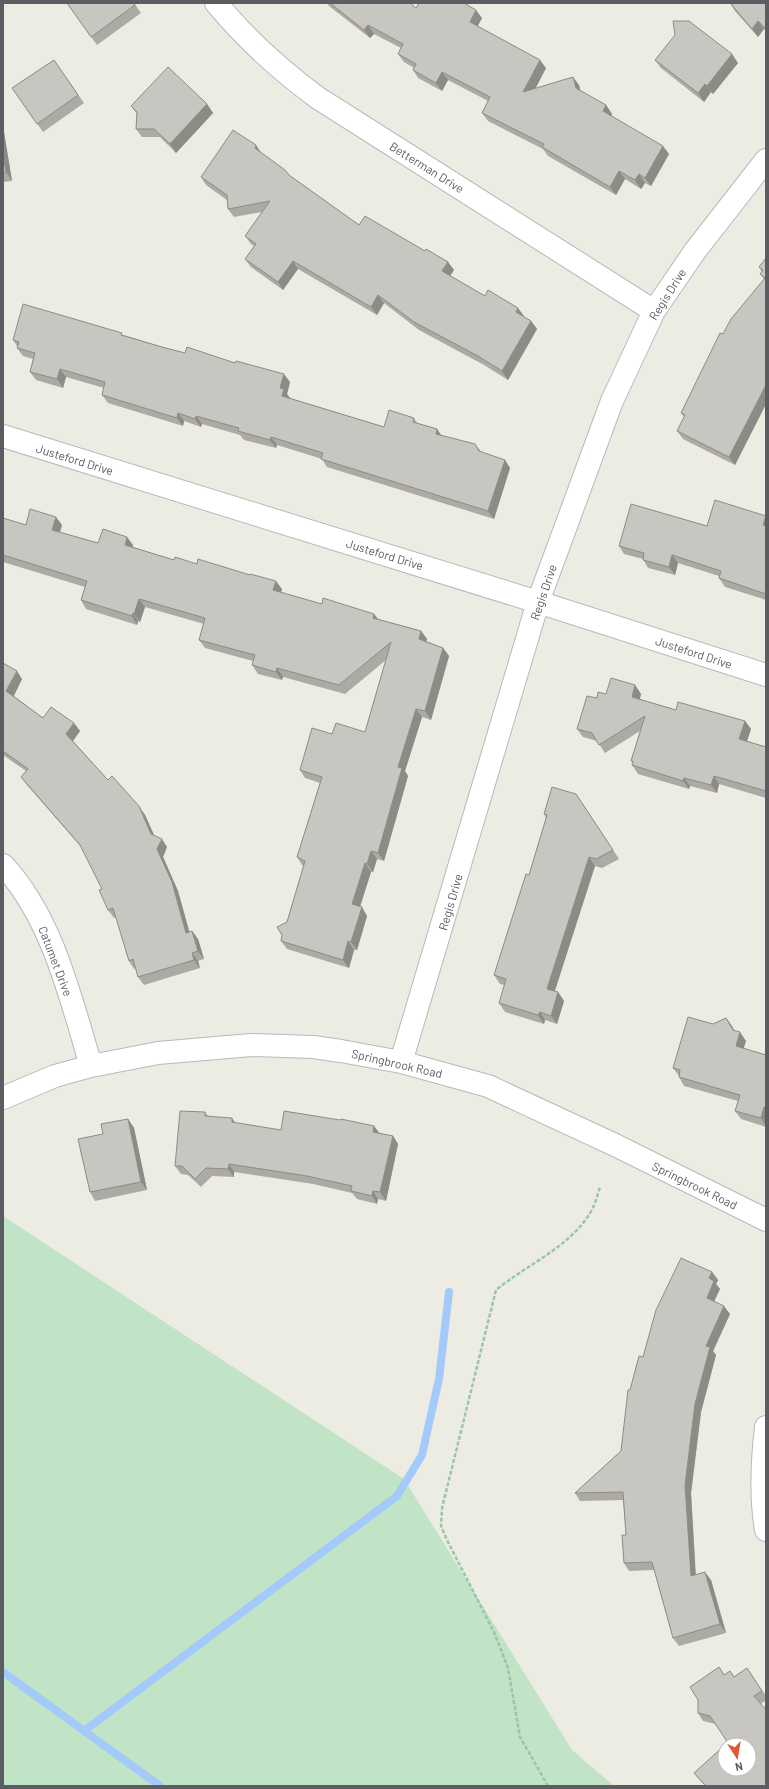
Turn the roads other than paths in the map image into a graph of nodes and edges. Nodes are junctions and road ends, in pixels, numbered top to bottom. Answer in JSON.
{"nodes":[{"id":1,"x":216,"y":3,"type":"edge"},
{"id":2,"x":766,"y":160,"type":"edge"},
{"id":3,"x":654,"y":311,"type":"junction"},
{"id":4,"x":3,"y":436,"type":"edge"},
{"id":5,"x":538,"y":602,"type":"junction"},
{"id":6,"x":766,"y":675,"type":"edge"},
{"id":7,"x":3,"y":865,"type":"edge"},
{"id":8,"x":402,"y":1062,"type":"junction"},
{"id":9,"x":91,"y":1066,"type":"junction"},
{"id":10,"x":3,"y":1098,"type":"edge"},
{"id":11,"x":766,"y":1220,"type":"edge"},
{"id":12,"x":766,"y":1427,"type":"edge"},
{"id":13,"x":766,"y":1530,"type":"edge"}],
"edges":[{"from":1,"to":3,"type":"street","name":"Betterman Drive"},
{"from":2,"to":3,"type":"street","name":"Regis Drive"},
{"from":3,"to":5,"type":"street","name":"Regis Drive"},
{"from":4,"to":5,"type":"street","name":"Justeford Drive"},
{"from":5,"to":6,"type":"street","name":"Justeford Drive"},
{"from":5,"to":8,"type":"street","name":"Regis Drive"},
{"from":7,"to":9,"type":"street","name":"Catumet Drive"},
{"from":8,"to":9,"type":"street","name":"Springbrook Road"},
{"from":8,"to":11,"type":"street","name":"Springbrook Road"},
{"from":9,"to":10,"type":"street","name":"Springbrook Road"},
{"from":12,"to":13,"type":"street"}]}
